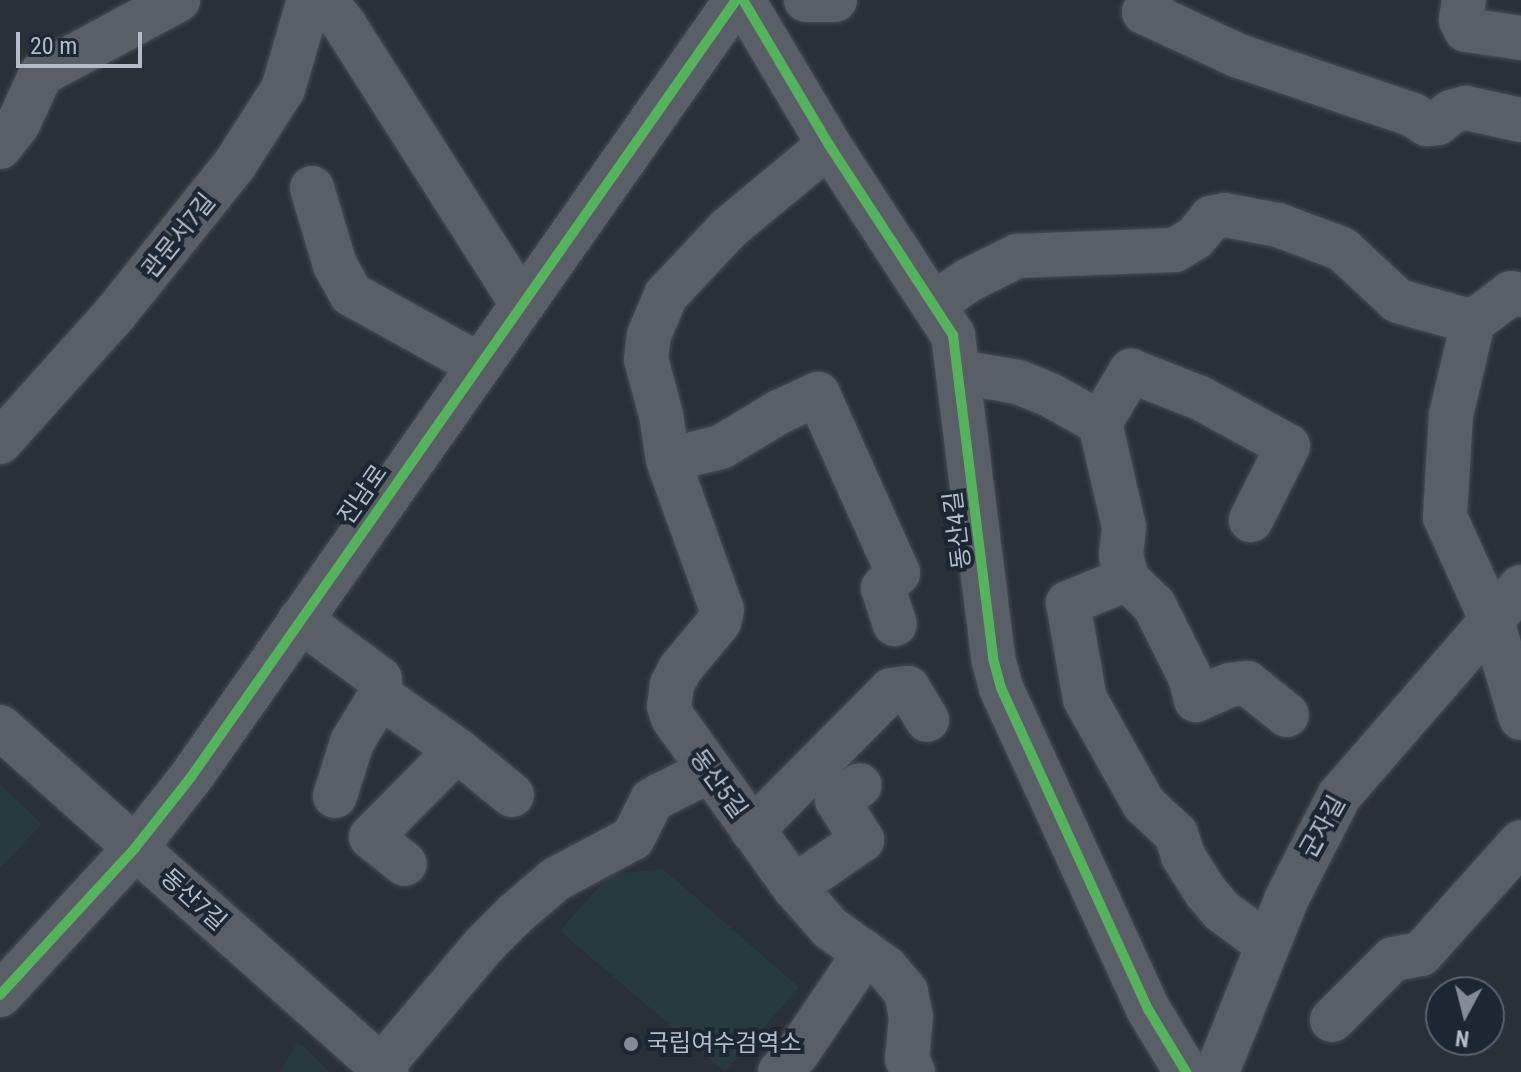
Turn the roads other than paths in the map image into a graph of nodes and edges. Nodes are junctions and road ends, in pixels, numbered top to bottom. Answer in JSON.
{"nodes":[{"id":1,"x":178,"y":0,"type":"edge"},
{"id":2,"x":309,"y":0,"type":"edge"},
{"id":3,"x":325,"y":0,"type":"edge"},
{"id":4,"x":736,"y":0,"type":"edge"},
{"id":5,"x":743,"y":0,"type":"edge"},
{"id":6,"x":806,"y":0,"type":"edge"},
{"id":7,"x":835,"y":0,"type":"edge"},
{"id":8,"x":1464,"y":0,"type":"edge"},
{"id":9,"x":1137,"y":4,"type":"edge"},
{"id":10,"x":1521,"y":38,"type":"edge"},
{"id":11,"x":1521,"y":120,"type":"edge"},
{"id":12,"x":829,"y":145,"type":"junction"},
{"id":13,"x":0,"y":147,"type":"edge"},
{"id":14,"x":312,"y":188,"type":"dead end"},
{"id":15,"x":1521,"y":295,"type":"edge"},
{"id":16,"x":935,"y":303,"type":"junction"},
{"id":17,"x":522,"y":304,"type":"junction"},
{"id":18,"x":1473,"y":322,"type":"junction"},
{"id":19,"x":479,"y":365,"type":"junction"},
{"id":20,"x":959,"y":372,"type":"junction"},
{"id":21,"x":1100,"y":423,"type":"junction"},
{"id":22,"x":0,"y":442,"type":"edge"},
{"id":23,"x":668,"y":460,"type":"junction"},
{"id":24,"x":1251,"y":520,"type":"dead end"},
{"id":25,"x":1127,"y":579,"type":"junction"},
{"id":26,"x":1521,"y":587,"type":"edge"},
{"id":27,"x":300,"y":620,"type":"junction"},
{"id":28,"x":1492,"y":621,"type":"junction"},
{"id":29,"x":895,"y":624,"type":"dead end"},
{"id":30,"x":380,"y":696,"type":"junction"},
{"id":31,"x":1287,"y":715,"type":"dead end"},
{"id":32,"x":1521,"y":718,"type":"edge"},
{"id":33,"x":927,"y":720,"type":"dead end"},
{"id":34,"x":0,"y":727,"type":"edge"},
{"id":35,"x":457,"y":750,"type":"junction"},
{"id":36,"x":709,"y":771,"type":"junction"},
{"id":37,"x":860,"y":785,"type":"dead end"},
{"id":38,"x":512,"y":795,"type":"dead end"},
{"id":39,"x":335,"y":796,"type":"dead end"},
{"id":40,"x":752,"y":830,"type":"junction"},
{"id":41,"x":1521,"y":842,"type":"edge"},
{"id":42,"x":135,"y":848,"type":"junction"},
{"id":43,"x":405,"y":864,"type":"dead end"},
{"id":44,"x":794,"y":887,"type":"junction"},
{"id":45,"x":1267,"y":944,"type":"junction"},
{"id":46,"x":865,"y":953,"type":"junction"},
{"id":47,"x":0,"y":995,"type":"edge"},
{"id":48,"x":1332,"y":1020,"type":"dead end"},
{"id":49,"x":384,"y":1070,"type":"edge"},
{"id":50,"x":780,"y":1072,"type":"edge"},
{"id":51,"x":913,"y":1072,"type":"edge"},
{"id":52,"x":1186,"y":1072,"type":"edge"},
{"id":53,"x":1217,"y":1072,"type":"edge"}],
"edges":[{"from":1,"to":13,"type":"street"},
{"from":2,"to":22,"type":"street","name":"관문서7길"},
{"from":3,"to":17,"type":"street"},
{"from":4,"to":17,"type":"street","name":"진남로"},
{"from":5,"to":12,"type":"street","name":"동산4길"},
{"from":6,"to":7,"type":"street"},
{"from":8,"to":10,"type":"street"},
{"from":9,"to":11,"type":"street"},
{"from":12,"to":16,"type":"street","name":"동산4길"},
{"from":12,"to":23,"type":"street","name":"동산5길"},
{"from":14,"to":19,"type":"street"},
{"from":15,"to":18,"type":"street"},
{"from":16,"to":18,"type":"street"},
{"from":16,"to":20,"type":"street","name":"동산4길"},
{"from":17,"to":19,"type":"street","name":"진남로"},
{"from":18,"to":28,"type":"street"},
{"from":19,"to":27,"type":"street","name":"진남로"},
{"from":20,"to":21,"type":"street"},
{"from":20,"to":52,"type":"street","name":"동산4길"},
{"from":21,"to":24,"type":"street"},
{"from":21,"to":25,"type":"street"},
{"from":23,"to":29,"type":"street"},
{"from":23,"to":36,"type":"street","name":"동산5길"},
{"from":25,"to":31,"type":"street"},
{"from":25,"to":45,"type":"street"},
{"from":26,"to":28,"type":"street","name":"군자길"},
{"from":27,"to":30,"type":"street"},
{"from":27,"to":42,"type":"street","name":"진남로"},
{"from":28,"to":32,"type":"street"},
{"from":28,"to":45,"type":"street","name":"군자길"},
{"from":30,"to":35,"type":"street"},
{"from":30,"to":39,"type":"street"},
{"from":33,"to":40,"type":"street"},
{"from":34,"to":42,"type":"street","name":"동산7길"},
{"from":35,"to":38,"type":"street"},
{"from":35,"to":43,"type":"street"},
{"from":36,"to":40,"type":"street","name":"동산5길"},
{"from":36,"to":49,"type":"street"},
{"from":37,"to":44,"type":"street"},
{"from":40,"to":44,"type":"street","name":"동산5길"},
{"from":41,"to":48,"type":"street"},
{"from":42,"to":47,"type":"street","name":"진남로"},
{"from":42,"to":49,"type":"street","name":"동산7길"},
{"from":44,"to":46,"type":"street","name":"동산5길"},
{"from":45,"to":53,"type":"street","name":"군자길"},
{"from":46,"to":50,"type":"street"},
{"from":46,"to":51,"type":"street","name":"동산5길"}]}
